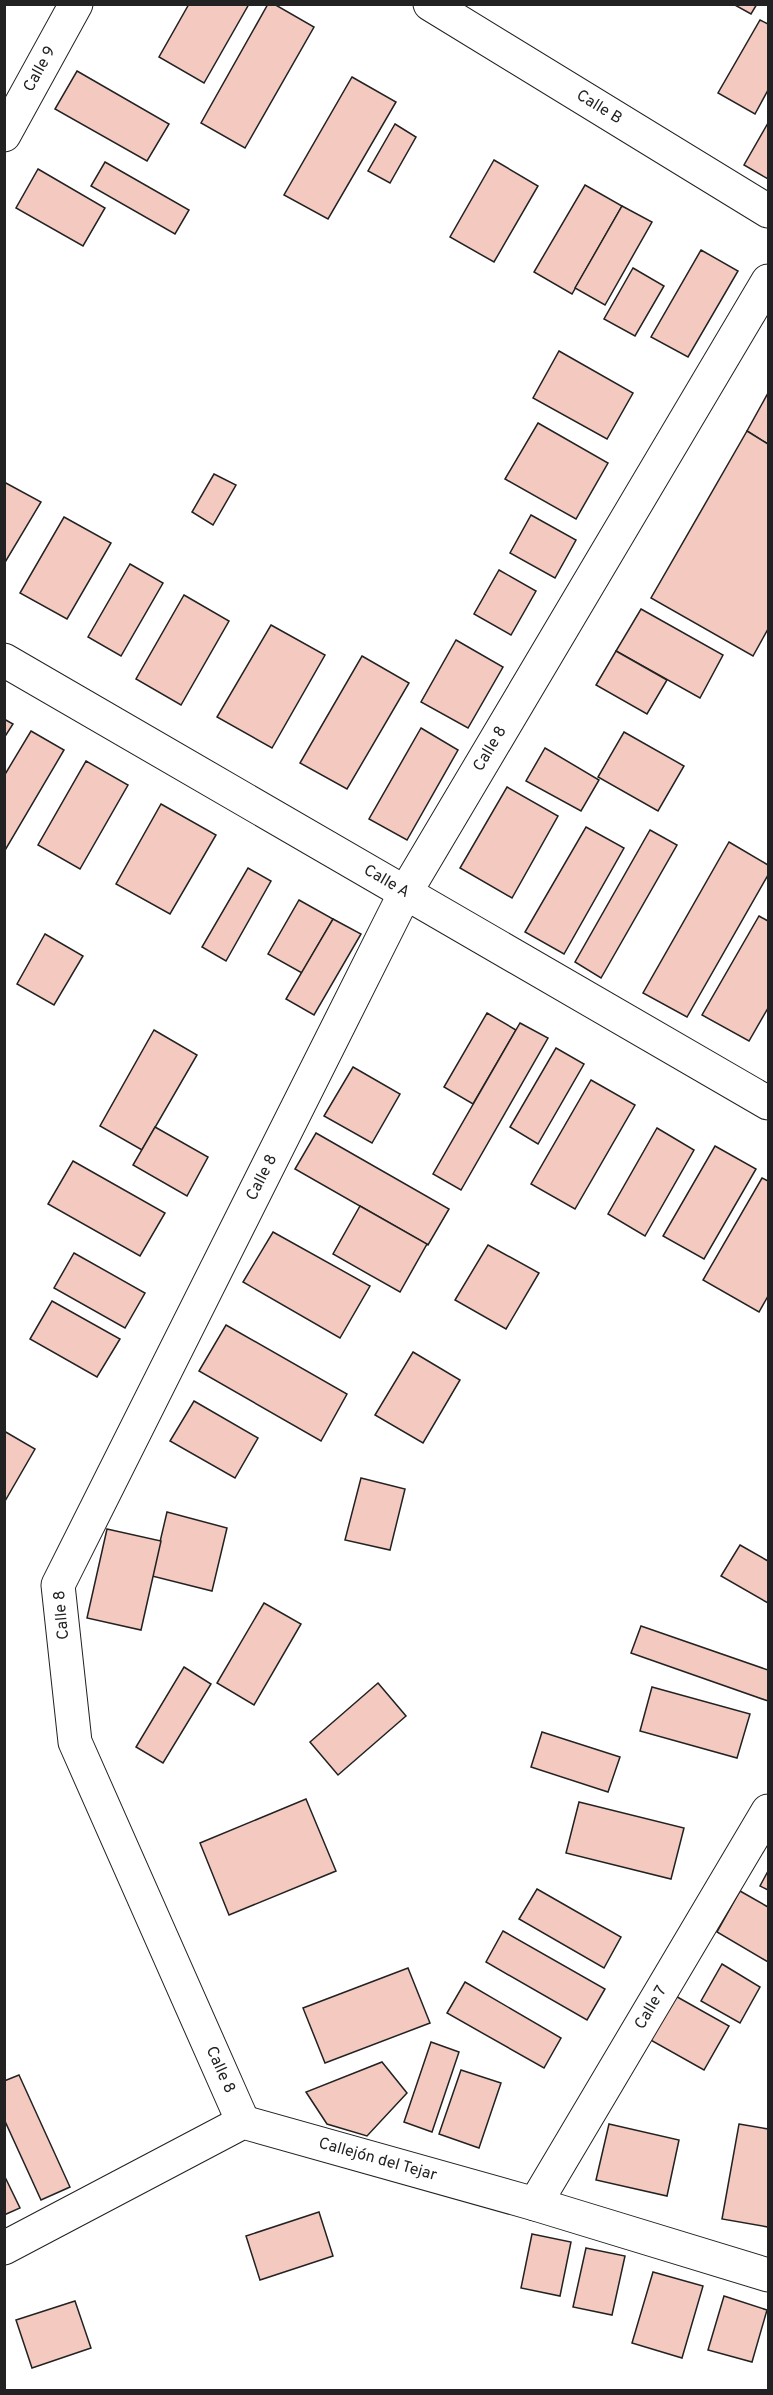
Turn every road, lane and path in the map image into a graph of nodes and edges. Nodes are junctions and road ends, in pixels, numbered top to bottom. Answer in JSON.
{"nodes":[{"id":1,"x":76,"y":4,"type":"edge"},
{"id":2,"x":430,"y":4,"type":"edge"},
{"id":3,"x":4,"y":135,"type":"edge"},
{"id":4,"x":768,"y":211,"type":"edge"},
{"id":5,"x":768,"y":281,"type":"edge"},
{"id":6,"x":4,"y":660,"type":"edge"},
{"id":7,"x":405,"y":892,"type":"junction"},
{"id":8,"x":768,"y":1103,"type":"edge"},
{"id":9,"x":768,"y":1811,"type":"edge"},
{"id":10,"x":243,"y":2122,"type":"junction"},
{"id":11,"x":535,"y":2204,"type":"junction"},
{"id":12,"x":4,"y":2248,"type":"edge"},
{"id":13,"x":768,"y":2276,"type":"edge"}],
"edges":[{"from":1,"to":3,"type":"street","name":"Calle 9"},
{"from":2,"to":4,"type":"street","name":"Calle B"},
{"from":5,"to":7,"type":"street","name":"Calle 8"},
{"from":6,"to":7,"type":"street","name":"Calle A"},
{"from":7,"to":8,"type":"street","name":"Calle A"},
{"from":7,"to":10,"type":"street","name":"Calle 8"},
{"from":9,"to":11,"type":"street","name":"Calle 7"},
{"from":10,"to":11,"type":"street","name":"Callejón del Tejar"},
{"from":10,"to":12,"type":"street"},
{"from":11,"to":13,"type":"street","name":"Callejón del Tejar"}]}
